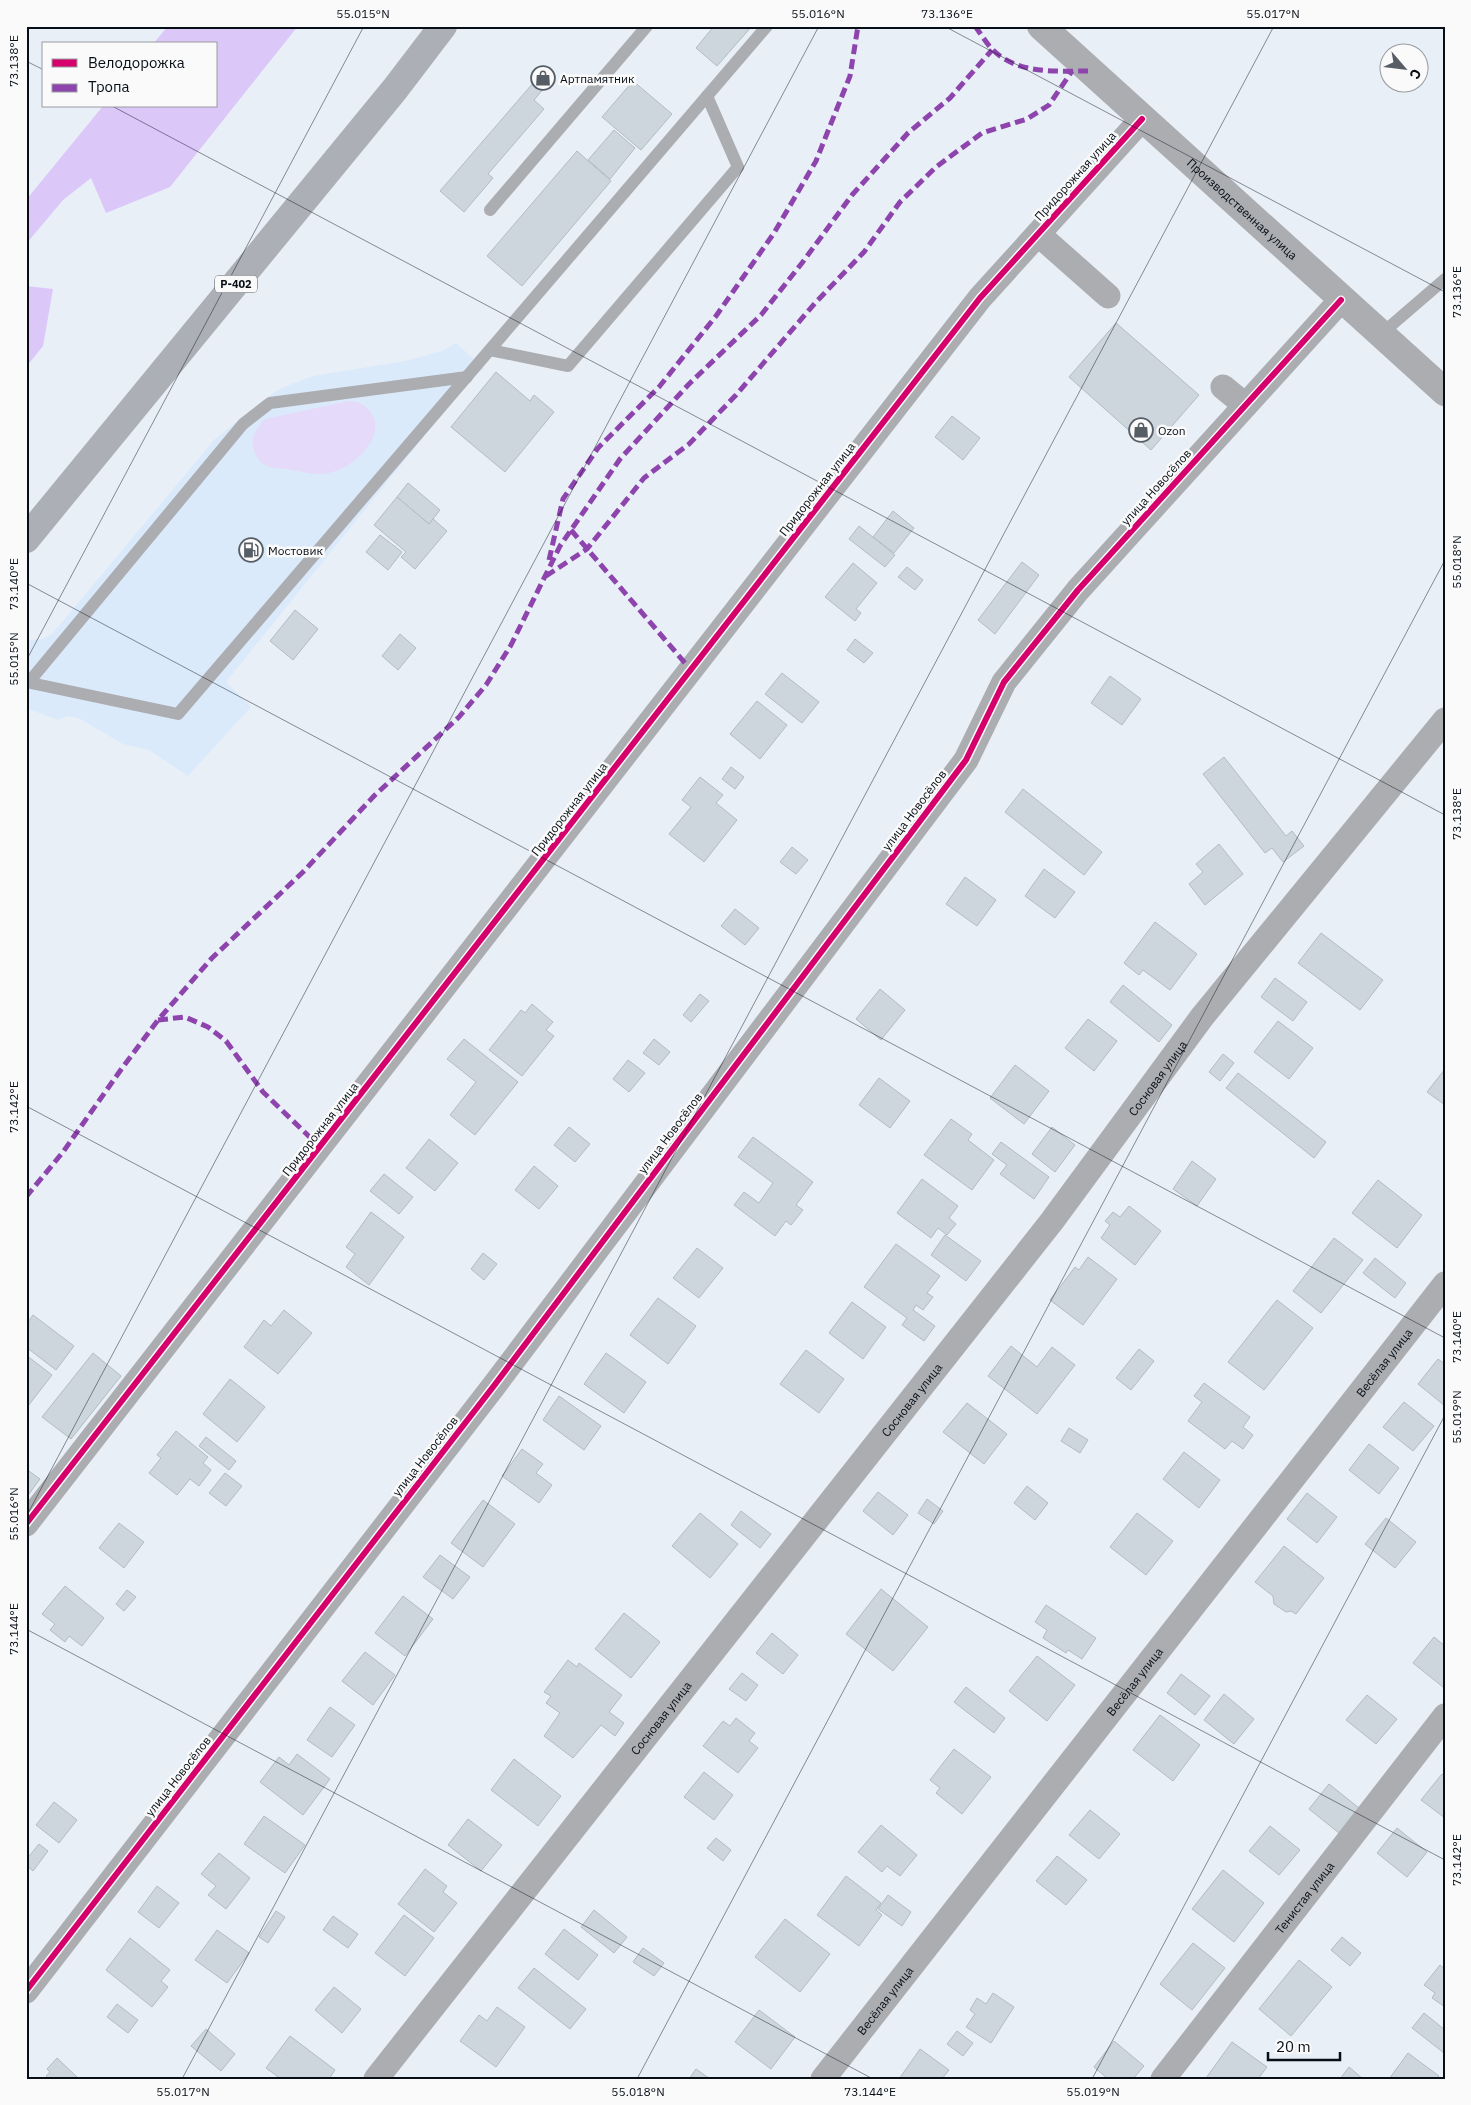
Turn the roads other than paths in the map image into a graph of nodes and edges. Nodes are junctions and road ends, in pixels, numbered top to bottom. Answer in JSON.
{"nodes":[{"id":1,"x":443,"y":26,"type":"edge"},
{"id":2,"x":647,"y":26,"type":"edge"},
{"id":3,"x":767,"y":26,"type":"edge"},
{"id":4,"x":1041,"y":26,"type":"edge"},
{"id":5,"x":708,"y":96,"type":"junction"},
{"id":6,"x":1142,"y":119,"type":"junction"},
{"id":7,"x":490,"y":210,"type":"dead end"},
{"id":8,"x":1038,"y":234,"type":"junction"},
{"id":9,"x":1445,"y":280,"type":"edge"},
{"id":10,"x":1108,"y":296,"type":"dead end"},
{"id":11,"x":1341,"y":300,"type":"junction"},
{"id":12,"x":1380,"y":335,"type":"junction"},
{"id":13,"x":490,"y":350,"type":"junction"},
{"id":14,"x":467,"y":377,"type":"junction"},
{"id":15,"x":1223,"y":387,"type":"dead end"},
{"id":16,"x":1445,"y":392,"type":"edge"},
{"id":17,"x":1245,"y":405,"type":"junction"},
{"id":18,"x":26,"y":539,"type":"edge"},
{"id":19,"x":28,"y":682,"type":"edge"},
{"id":20,"x":1445,"y":720,"type":"edge"},
{"id":21,"x":1445,"y":1284,"type":"edge"},
{"id":22,"x":26,"y":1524,"type":"edge"},
{"id":23,"x":1445,"y":1716,"type":"edge"},
{"id":24,"x":26,"y":1991,"type":"edge"},
{"id":25,"x":376,"y":2079,"type":"edge"},
{"id":26,"x":823,"y":2079,"type":"edge"},
{"id":27,"x":1163,"y":2079,"type":"edge"}],
"edges":[{"from":1,"to":18,"type":"main road","number":"Р-402"},
{"from":2,"to":7,"type":"lane"},
{"from":3,"to":5,"type":"lane"},
{"from":4,"to":6,"type":"street","name":"Производственная улица"},
{"from":5,"to":13,"type":"lane"},
{"from":5,"to":13,"type":"lane"},
{"from":6,"to":8,"type":"street","name":"Придорожная улица"},
{"from":6,"to":11,"type":"street","name":"Производственная улица"},
{"from":8,"to":10,"type":"street"},
{"from":8,"to":22,"type":"street","name":"Придорожная улица"},
{"from":9,"to":12,"type":"lane"},
{"from":11,"to":12,"type":"street","name":"Производственная улица"},
{"from":11,"to":17,"type":"street","name":"улица Новосёлов"},
{"from":12,"to":16,"type":"street","name":"Производственная улица"},
{"from":13,"to":14,"type":"lane"},
{"from":14,"to":19,"type":"lane"},
{"from":14,"to":19,"type":"lane"},
{"from":15,"to":17,"type":"street"},
{"from":17,"to":24,"type":"street","name":"улица Новосёлов"},
{"from":20,"to":25,"type":"street","name":"Сосновая улица"},
{"from":21,"to":26,"type":"street","name":"Весёлая улица"},
{"from":23,"to":27,"type":"street","name":"Тенистая улица"}]}
